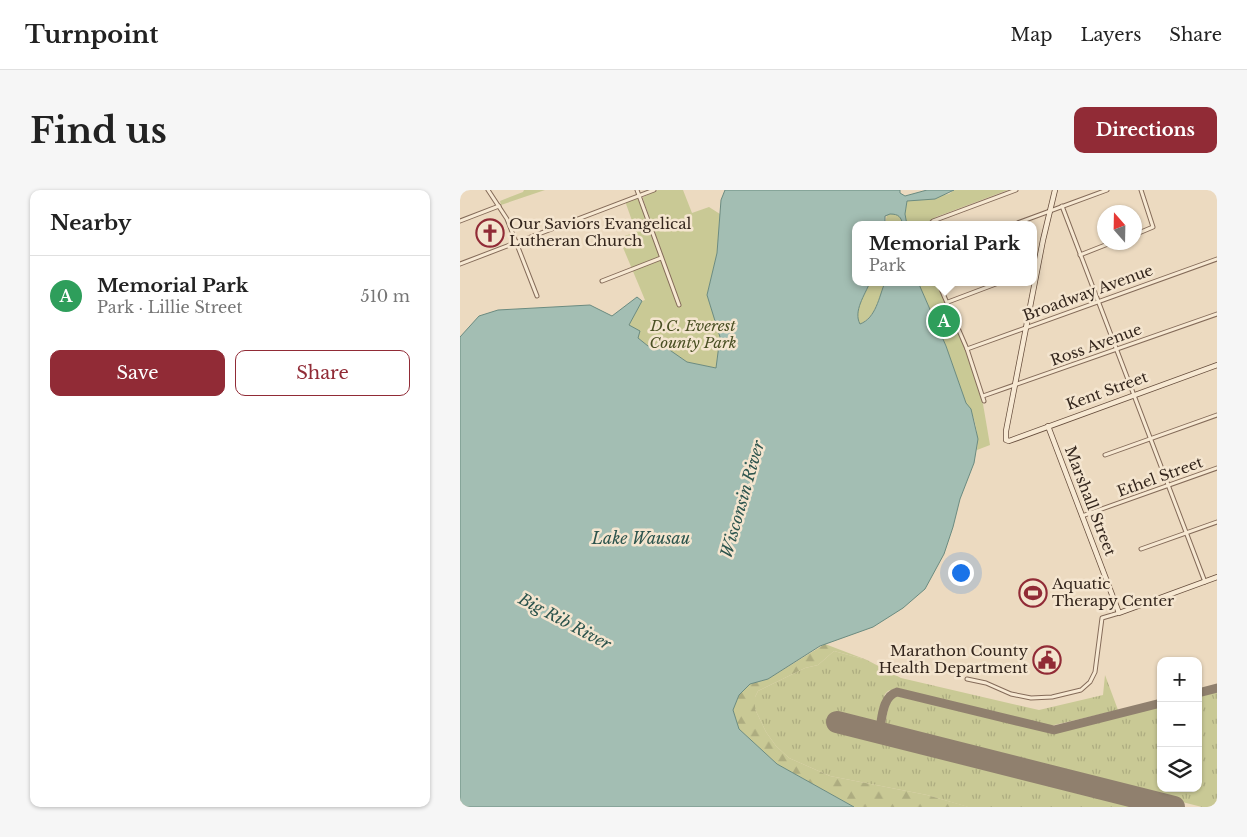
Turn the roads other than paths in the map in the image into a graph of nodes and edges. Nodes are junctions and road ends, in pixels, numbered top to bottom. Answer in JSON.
{"nodes":[{"id":1,"x":488,"y":190,"type":"edge"},
{"id":2,"x":637,"y":190,"type":"edge"},
{"id":3,"x":654,"y":190,"type":"edge"},
{"id":4,"x":1016,"y":190,"type":"edge"},
{"id":5,"x":1055,"y":190,"type":"edge"},
{"id":6,"x":1107,"y":190,"type":"edge"},
{"id":7,"x":1141,"y":190,"type":"edge"},
{"id":8,"x":639,"y":196,"type":"junction"},
{"id":9,"x":499,"y":206,"type":"junction"},
{"id":10,"x":1062,"y":206,"type":"junction"},
{"id":11,"x":1050,"y":211,"type":"junction"},
{"id":12,"x":933,"y":221,"type":"edge"},
{"id":13,"x":1023,"y":221,"type":"edge"},
{"id":14,"x":460,"y":222,"type":"edge"},
{"id":15,"x":1142,"y":232,"type":"edge"},
{"id":16,"x":516,"y":242,"type":"junction"},
{"id":17,"x":1097,"y":248,"type":"edge"},
{"id":18,"x":1080,"y":255,"type":"junction"},
{"id":19,"x":661,"y":258,"type":"junction"},
{"id":20,"x":1217,"y":259,"type":"edge"},
{"id":21,"x":1037,"y":262,"type":"edge"},
{"id":22,"x":460,"y":264,"type":"edge"},
{"id":23,"x":602,"y":281,"type":"dead end"},
{"id":24,"x":940,"y":286,"type":"edge"},
{"id":25,"x":990,"y":286,"type":"edge"},
{"id":26,"x":1033,"y":286,"type":"edge"},
{"id":27,"x":537,"y":296,"type":"dead end"},
{"id":28,"x":1098,"y":301,"type":"junction"},
{"id":29,"x":947,"y":302,"type":"junction"},
{"id":30,"x":679,"y":305,"type":"dead end"},
{"id":31,"x":1217,"y":314,"type":"edge"},
{"id":32,"x":1027,"y":326,"type":"junction"},
{"id":33,"x":967,"y":349,"type":"junction"},
{"id":34,"x":1116,"y":350,"type":"junction"},
{"id":35,"x":1217,"y":365,"type":"edge"},
{"id":36,"x":1015,"y":385,"type":"junction"},
{"id":37,"x":1134,"y":395,"type":"junction"},
{"id":38,"x":1217,"y":415,"type":"edge"},
{"id":39,"x":1048,"y":426,"type":"junction"},
{"id":40,"x":1151,"y":439,"type":"junction"},
{"id":41,"x":1106,"y":455,"type":"dead end"},
{"id":42,"x":1217,"y":468,"type":"edge"},
{"id":43,"x":1169,"y":486,"type":"junction"},
{"id":44,"x":1082,"y":516,"type":"junction"},
{"id":45,"x":1217,"y":522,"type":"edge"},
{"id":46,"x":1186,"y":533,"type":"junction"},
{"id":47,"x":1141,"y":549,"type":"dead end"},
{"id":48,"x":1217,"y":577,"type":"edge"},
{"id":49,"x":1205,"y":582,"type":"junction"},
{"id":50,"x":1119,"y":612,"type":"junction"},
{"id":51,"x":968,"y":680,"type":"dead end"}],
"edges":[{"from":1,"to":9,"type":"street"},
{"from":2,"to":8,"type":"street"},
{"from":3,"to":8,"type":"street"},
{"from":4,"to":12,"type":"street"},
{"from":5,"to":11,"type":"street"},
{"from":6,"to":10,"type":"street"},
{"from":7,"to":15,"type":"street"},
{"from":8,"to":16,"type":"street"},
{"from":8,"to":19,"type":"street"},
{"from":9,"to":14,"type":"street"},
{"from":9,"to":16,"type":"street"},
{"from":10,"to":11,"type":"street"},
{"from":10,"to":18,"type":"street"},
{"from":11,"to":13,"type":"street"},
{"from":11,"to":21,"type":"street"},
{"from":16,"to":22,"type":"street"},
{"from":16,"to":27,"type":"street"},
{"from":17,"to":18,"type":"street"},
{"from":18,"to":28,"type":"street"},
{"from":19,"to":23,"type":"street"},
{"from":19,"to":30,"type":"street"},
{"from":20,"to":28,"type":"street","name":"Broadway Avenue"},
{"from":24,"to":29,"type":"street"},
{"from":25,"to":29,"type":"street"},
{"from":26,"to":32,"type":"street"},
{"from":28,"to":32,"type":"street","name":"Broadway Avenue"},
{"from":28,"to":34,"type":"street"},
{"from":29,"to":33,"type":"street"},
{"from":31,"to":34,"type":"street","name":"Ross Avenue"},
{"from":32,"to":33,"type":"street","name":"Broadway Avenue"},
{"from":32,"to":36,"type":"street"},
{"from":33,"to":36,"type":"street","name":"Ross Avenue"},
{"from":34,"to":36,"type":"street","name":"Ross Avenue"},
{"from":34,"to":37,"type":"street"},
{"from":35,"to":37,"type":"street","name":"Kent Street"},
{"from":36,"to":39,"type":"street","name":"Kent Street"},
{"from":37,"to":39,"type":"street","name":"Kent Street"},
{"from":37,"to":40,"type":"street"},
{"from":38,"to":40,"type":"street"},
{"from":39,"to":44,"type":"street","name":"Marshall Street"},
{"from":40,"to":41,"type":"street"},
{"from":40,"to":43,"type":"street"},
{"from":42,"to":43,"type":"street","name":"Ethel Street"},
{"from":43,"to":44,"type":"street","name":"Ethel Street"},
{"from":43,"to":46,"type":"street"},
{"from":44,"to":50,"type":"street","name":"Marshall Street"},
{"from":45,"to":46,"type":"street"},
{"from":46,"to":47,"type":"street"},
{"from":46,"to":49,"type":"street"},
{"from":48,"to":49,"type":"street"},
{"from":49,"to":50,"type":"street"},
{"from":50,"to":51,"type":"street"}]}
